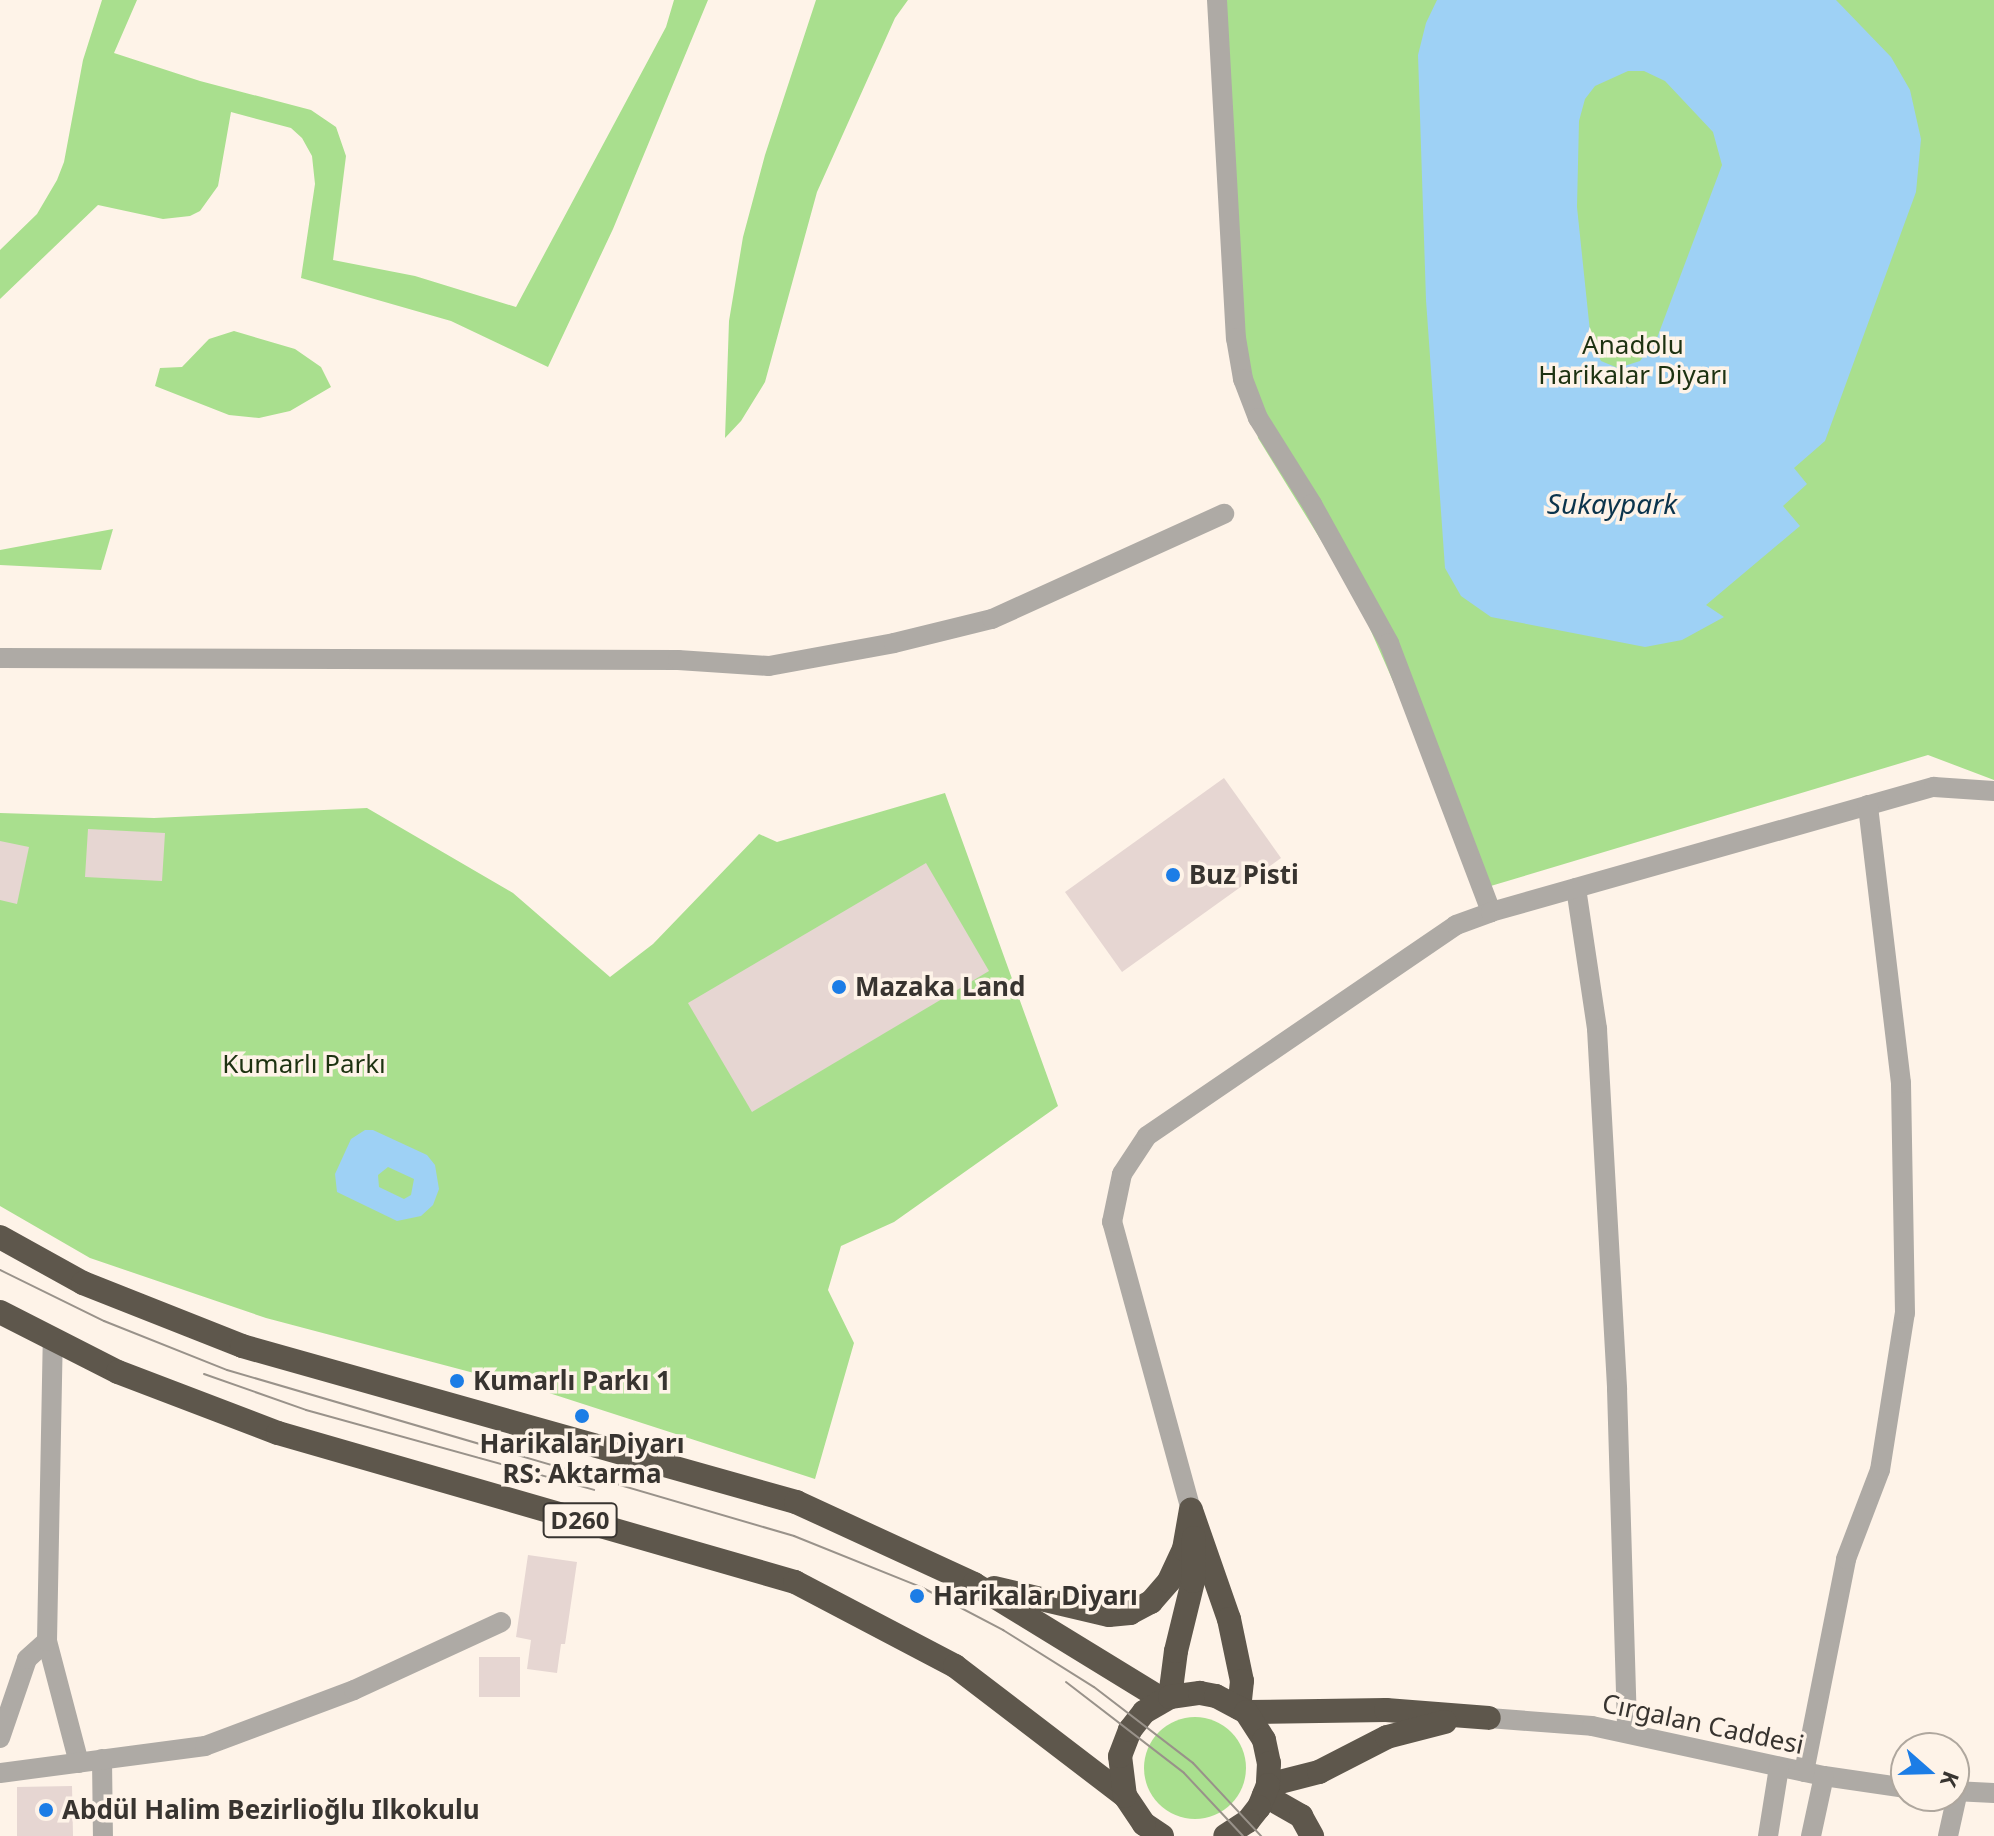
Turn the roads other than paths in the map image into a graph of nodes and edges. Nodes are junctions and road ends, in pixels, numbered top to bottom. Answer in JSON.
{"nodes":[{"id":1,"x":1217,"y":0,"type":"edge"},
{"id":2,"x":1224,"y":514,"type":"dead end"},
{"id":3,"x":0,"y":658,"type":"edge"},
{"id":4,"x":1994,"y":791,"type":"edge"},
{"id":5,"x":1868,"y":805,"type":"junction"},
{"id":6,"x":1576,"y":888,"type":"junction"},
{"id":7,"x":1491,"y":912,"type":"junction"},
{"id":8,"x":0,"y":1237,"type":"edge"},
{"id":9,"x":0,"y":1312,"type":"edge"},
{"id":10,"x":53,"y":1339,"type":"junction"},
{"id":11,"x":1191,"y":1510,"type":"junction"},
{"id":12,"x":974,"y":1584,"type":"junction"},
{"id":13,"x":501,"y":1622,"type":"dead end"},
{"id":14,"x":47,"y":1641,"type":"junction"},
{"id":15,"x":1167,"y":1698,"type":"junction"},
{"id":16,"x":1242,"y":1710,"type":"junction"},
{"id":17,"x":1489,"y":1718,"type":"junction"},
{"id":18,"x":1627,"y":1733,"type":"junction"},
{"id":19,"x":0,"y":1738,"type":"edge"},
{"id":20,"x":102,"y":1759,"type":"junction"},
{"id":21,"x":79,"y":1763,"type":"junction"},
{"id":22,"x":1779,"y":1767,"type":"junction"},
{"id":23,"x":0,"y":1773,"type":"edge"},
{"id":24,"x":1814,"y":1774,"type":"junction"},
{"id":25,"x":1890,"y":1786,"type":"edge"},
{"id":26,"x":1266,"y":1790,"type":"junction"},
{"id":27,"x":1970,"y":1792,"type":"edge"},
{"id":28,"x":1994,"y":1793,"type":"edge"},
{"id":29,"x":1125,"y":1796,"type":"junction"},
{"id":30,"x":1952,"y":1812,"type":"edge"},
{"id":31,"x":1160,"y":1835,"type":"edge"},
{"id":32,"x":103,"y":1836,"type":"edge"},
{"id":33,"x":1225,"y":1836,"type":"edge"},
{"id":34,"x":1312,"y":1836,"type":"edge"},
{"id":35,"x":1768,"y":1836,"type":"edge"},
{"id":36,"x":1811,"y":1836,"type":"edge"},
{"id":37,"x":1948,"y":1836,"type":"edge"}],
"edges":[{"from":1,"to":7,"type":"street"},
{"from":2,"to":3,"type":"street"},
{"from":4,"to":5,"type":"street"},
{"from":5,"to":6,"type":"street"},
{"from":5,"to":24,"type":"street"},
{"from":6,"to":7,"type":"street"},
{"from":6,"to":18,"type":"street"},
{"from":7,"to":11,"type":"street"},
{"from":8,"to":12,"type":"highway"},
{"from":9,"to":10,"type":"highway","number":"D260"},
{"from":10,"to":14,"type":"street"},
{"from":10,"to":29,"type":"highway","number":"D260"},
{"from":11,"to":12,"type":"highway"},
{"from":11,"to":15,"type":"highway"},
{"from":11,"to":16,"type":"highway"},
{"from":12,"to":15,"type":"highway"},
{"from":13,"to":20,"type":"street"},
{"from":14,"to":19,"type":"street"},
{"from":14,"to":21,"type":"street"},
{"from":15,"to":16,"type":"highway"},
{"from":15,"to":29,"type":"highway"},
{"from":16,"to":17,"type":"highway"},
{"from":16,"to":26,"type":"highway"},
{"from":17,"to":18,"type":"street","name":"Cırgalan Caddesi"},
{"from":17,"to":26,"type":"highway"},
{"from":18,"to":22,"type":"street","name":"Cırgalan Caddesi"},
{"from":20,"to":21,"type":"street"},
{"from":20,"to":32,"type":"street"},
{"from":21,"to":23,"type":"street"},
{"from":22,"to":24,"type":"street","name":"Cırgalan Caddesi"},
{"from":22,"to":35,"type":"street"},
{"from":24,"to":25,"type":"street","name":"Cırgalan Caddesi"},
{"from":24,"to":36,"type":"street"},
{"from":26,"to":33,"type":"highway"},
{"from":26,"to":34,"type":"highway"},
{"from":27,"to":28,"type":"street"},
{"from":29,"to":31,"type":"highway"},
{"from":30,"to":37,"type":"street"}]}
